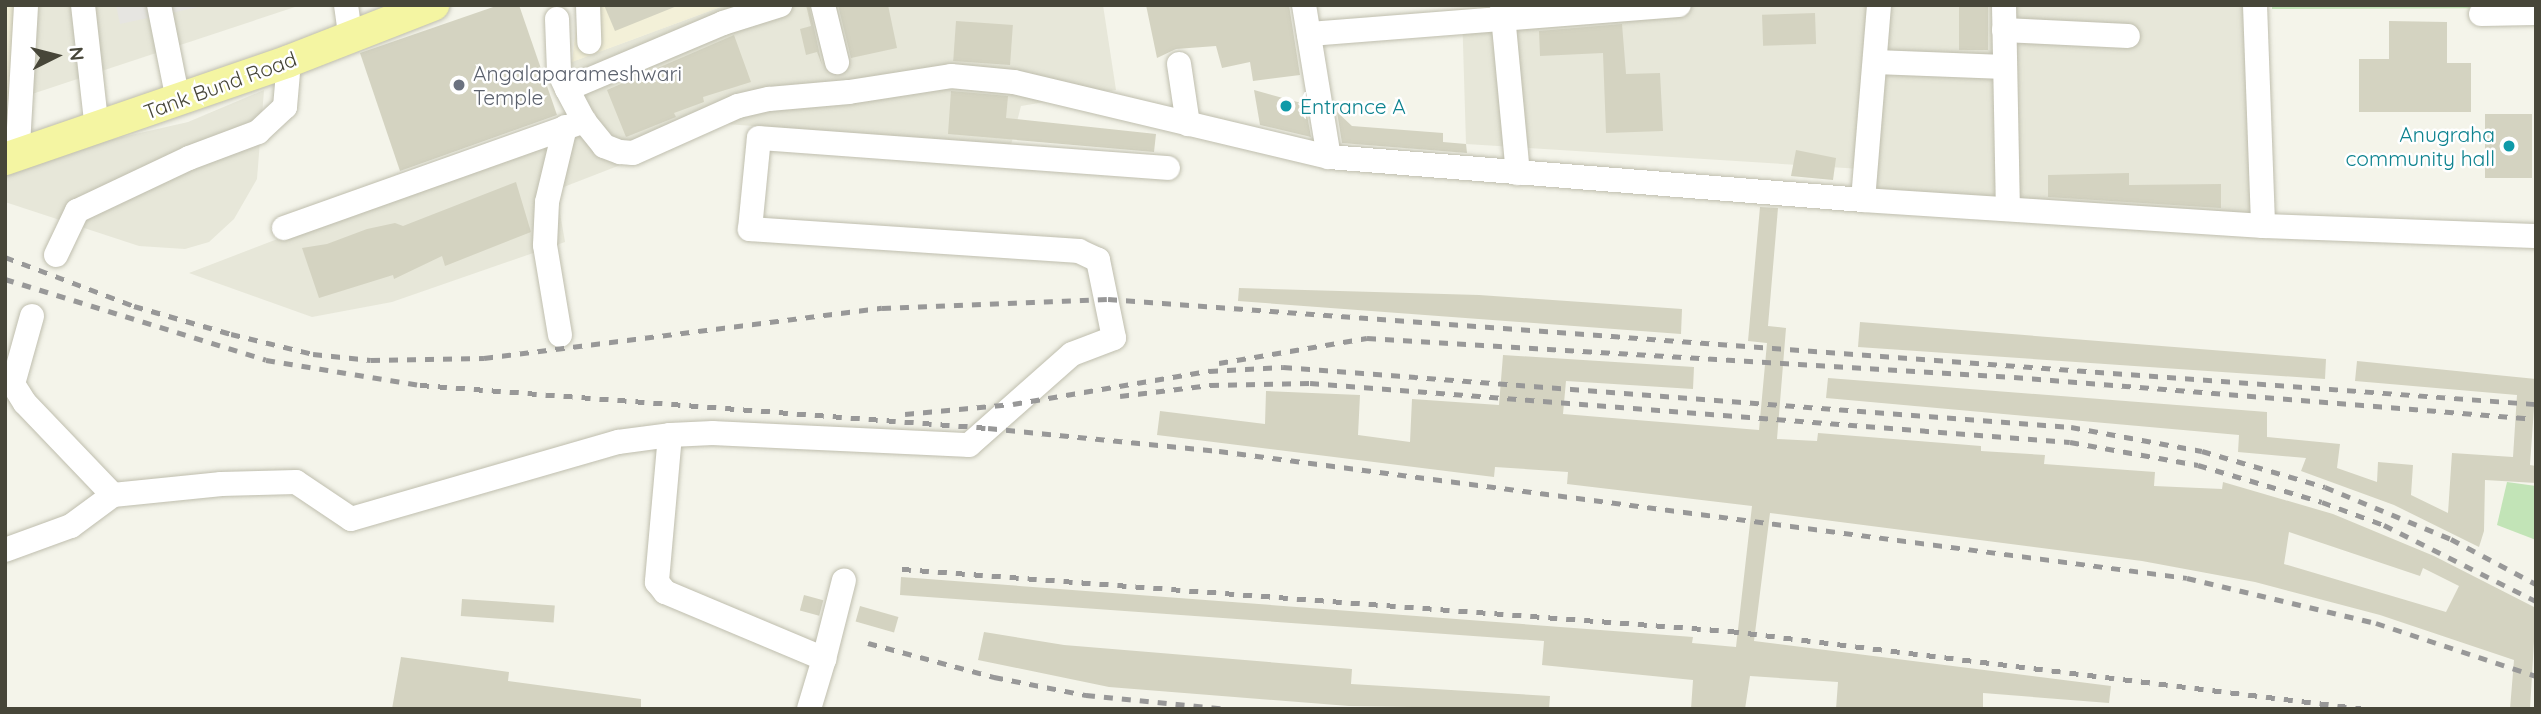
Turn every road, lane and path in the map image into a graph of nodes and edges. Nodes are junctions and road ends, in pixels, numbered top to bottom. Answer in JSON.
{"nodes":[{"id":1,"x":26,"y":5,"type":"edge"},
{"id":2,"x":83,"y":5,"type":"edge"},
{"id":3,"x":159,"y":5,"type":"edge"},
{"id":4,"x":405,"y":5,"type":"edge"},
{"id":5,"x":433,"y":5,"type":"edge"},
{"id":6,"x":589,"y":5,"type":"edge"},
{"id":7,"x":780,"y":5,"type":"edge"},
{"id":8,"x":823,"y":5,"type":"edge"},
{"id":9,"x":1304,"y":5,"type":"edge"},
{"id":10,"x":1679,"y":5,"type":"edge"},
{"id":11,"x":1879,"y":5,"type":"edge"},
{"id":12,"x":2004,"y":5,"type":"edge"},
{"id":13,"x":2255,"y":5,"type":"edge"},
{"id":14,"x":1621,"y":7,"type":"edge"},
{"id":15,"x":1503,"y":12,"type":"edge"},
{"id":16,"x":2536,"y":13,"type":"edge"},
{"id":17,"x":2482,"y":14,"type":"dead end"},
{"id":18,"x":348,"y":16,"type":"edge"},
{"id":19,"x":557,"y":19,"type":"dead end"},
{"id":20,"x":2004,"y":30,"type":"junction"},
{"id":21,"x":1309,"y":34,"type":"junction"},
{"id":22,"x":2128,"y":36,"type":"dead end"},
{"id":23,"x":589,"y":42,"type":"dead end"},
{"id":24,"x":289,"y":61,"type":"junction"},
{"id":25,"x":837,"y":62,"type":"dead end"},
{"id":26,"x":1875,"y":62,"type":"junction"},
{"id":27,"x":1179,"y":64,"type":"dead end"},
{"id":28,"x":2005,"y":67,"type":"junction"},
{"id":29,"x":567,"y":89,"type":"junction"},
{"id":30,"x":176,"y":90,"type":"junction"},
{"id":31,"x":96,"y":120,"type":"junction"},
{"id":32,"x":574,"y":124,"type":"junction"},
{"id":33,"x":1188,"y":124,"type":"junction"},
{"id":34,"x":10,"y":151,"type":"edge"},
{"id":35,"x":1329,"y":157,"type":"junction"},
{"id":36,"x":1168,"y":168,"type":"dead end"},
{"id":37,"x":1518,"y":173,"type":"junction"},
{"id":38,"x":1863,"y":200,"type":"junction"},
{"id":39,"x":2008,"y":208,"type":"junction"},
{"id":40,"x":2263,"y":226,"type":"junction"},
{"id":41,"x":284,"y":228,"type":"dead end"},
{"id":42,"x":2536,"y":236,"type":"edge"},
{"id":43,"x":56,"y":254,"type":"dead end"},
{"id":44,"x":32,"y":316,"type":"dead end"},
{"id":45,"x":560,"y":334,"type":"dead end"},
{"id":46,"x":670,"y":435,"type":"junction"},
{"id":47,"x":113,"y":495,"type":"junction"},
{"id":48,"x":5,"y":550,"type":"edge"},
{"id":49,"x":844,"y":580,"type":"dead end"},
{"id":50,"x":824,"y":659,"type":"junction"},
{"id":51,"x":809,"y":709,"type":"edge"}],
"edges":[{"from":1,"to":34,"type":"street"},
{"from":2,"to":31,"type":"street"},
{"from":3,"to":30,"type":"street"},
{"from":4,"to":18,"type":"main road","name":"Tank Bund Road"},
{"from":5,"to":24,"type":"main road","name":"Tank Bund Road"},
{"from":6,"to":23,"type":"street"},
{"from":7,"to":29,"type":"street"},
{"from":8,"to":25,"type":"street"},
{"from":9,"to":21,"type":"street"},
{"from":10,"to":14,"type":"street"},
{"from":11,"to":26,"type":"street"},
{"from":12,"to":20,"type":"street"},
{"from":13,"to":40,"type":"street"},
{"from":14,"to":15,"type":"street"},
{"from":15,"to":21,"type":"street"},
{"from":15,"to":37,"type":"street"},
{"from":16,"to":17,"type":"street"},
{"from":18,"to":30,"type":"main road","name":"Tank Bund Road"},
{"from":19,"to":29,"type":"street"},
{"from":20,"to":22,"type":"street"},
{"from":20,"to":28,"type":"street"},
{"from":21,"to":35,"type":"street"},
{"from":24,"to":34,"type":"main road","name":"Tank Bund Road"},
{"from":24,"to":43,"type":"street"},
{"from":26,"to":28,"type":"street"},
{"from":26,"to":38,"type":"street"},
{"from":27,"to":33,"type":"street"},
{"from":28,"to":39,"type":"street"},
{"from":29,"to":32,"type":"street"},
{"from":30,"to":31,"type":"main road","name":"Tank Bund Road"},
{"from":31,"to":34,"type":"main road","name":"Tank Bund Road"},
{"from":32,"to":33,"type":"street"},
{"from":32,"to":41,"type":"street"},
{"from":32,"to":45,"type":"street"},
{"from":33,"to":35,"type":"street"},
{"from":35,"to":37,"type":"street"},
{"from":36,"to":46,"type":"street"},
{"from":37,"to":38,"type":"street"},
{"from":38,"to":39,"type":"street"},
{"from":39,"to":40,"type":"street"},
{"from":40,"to":42,"type":"street"},
{"from":44,"to":47,"type":"street"},
{"from":46,"to":47,"type":"street"},
{"from":46,"to":50,"type":"street"},
{"from":47,"to":48,"type":"street"},
{"from":49,"to":50,"type":"street"},
{"from":50,"to":51,"type":"street"}]}
